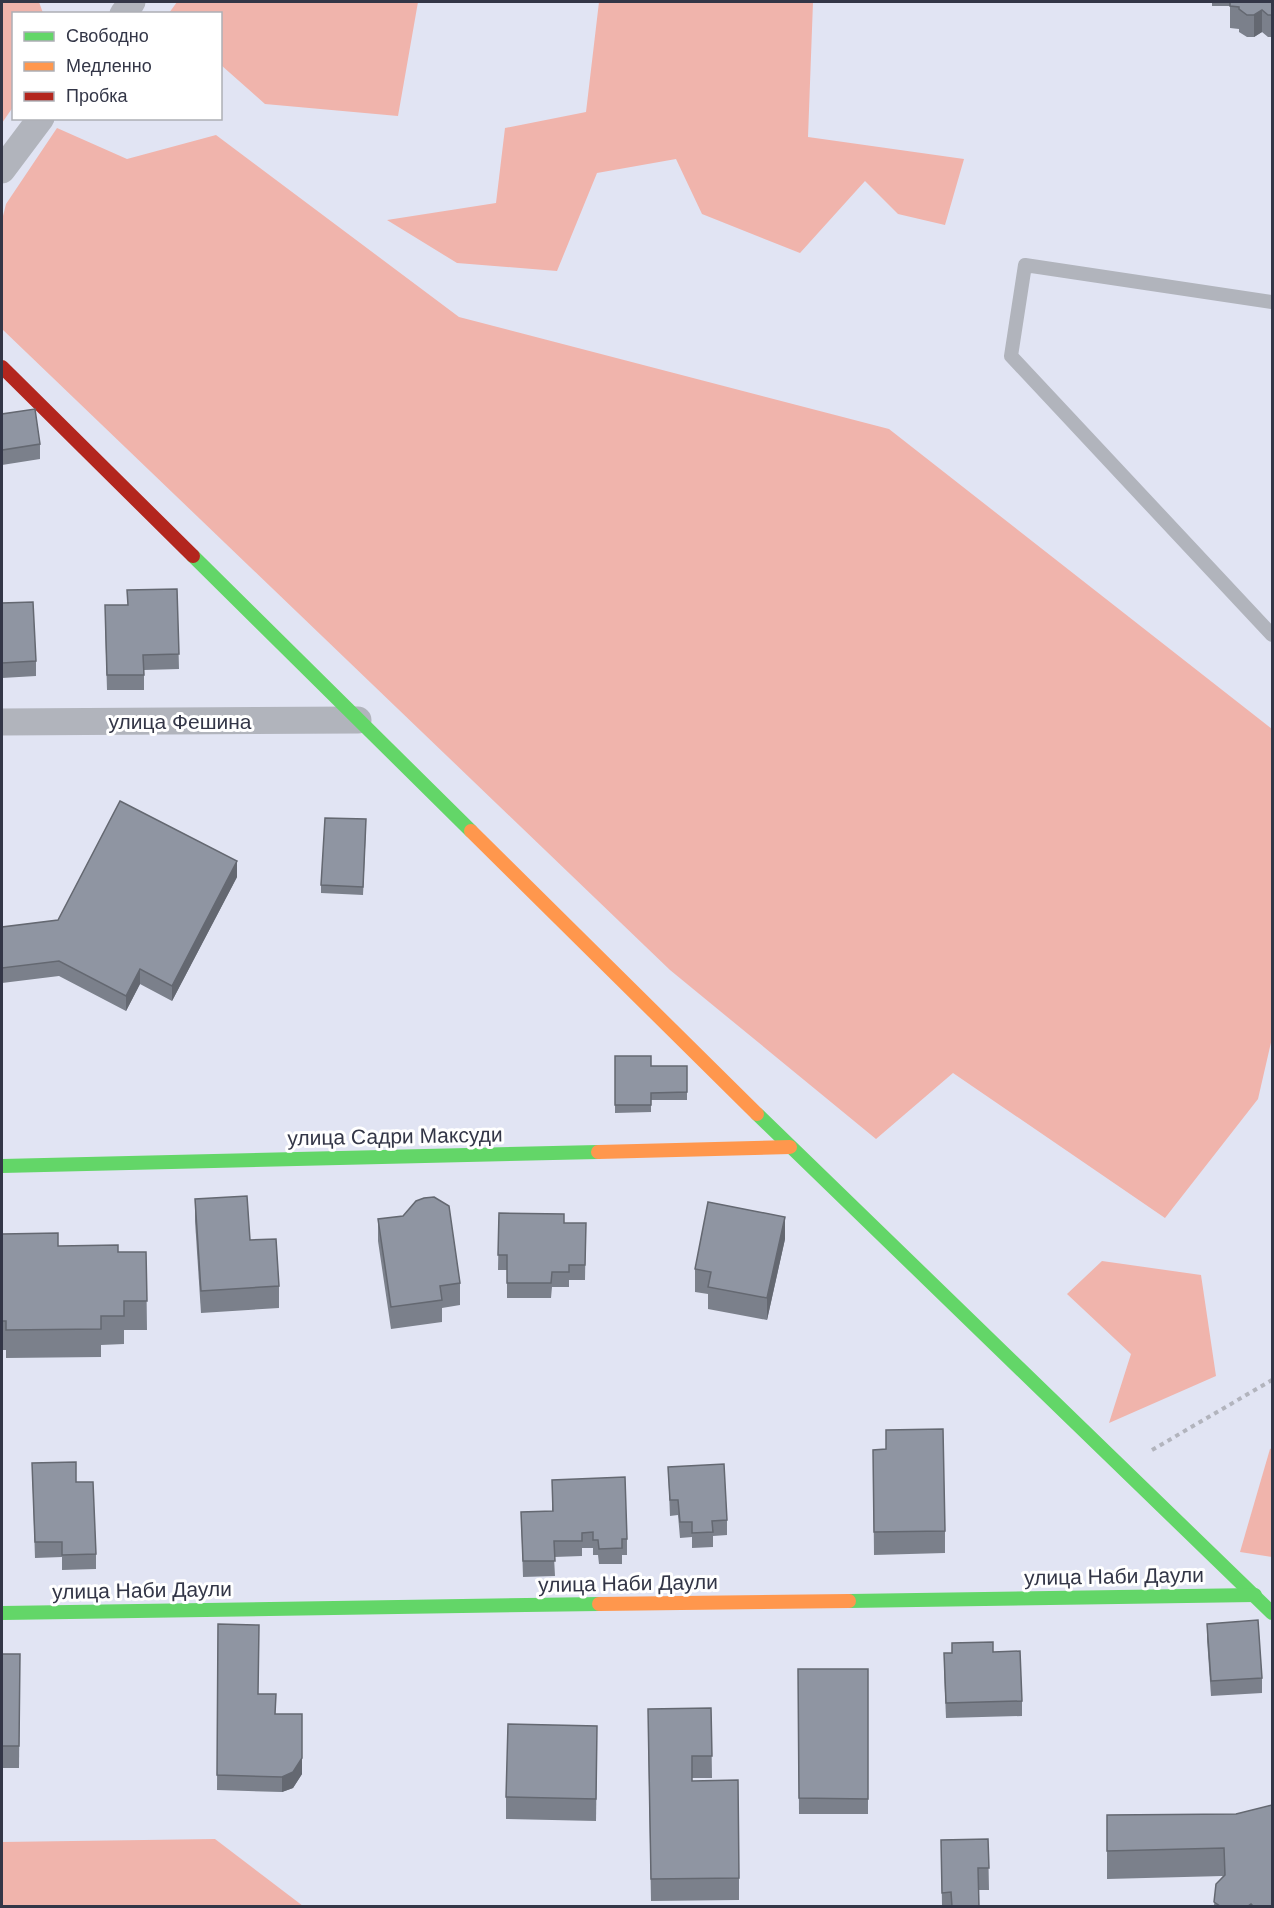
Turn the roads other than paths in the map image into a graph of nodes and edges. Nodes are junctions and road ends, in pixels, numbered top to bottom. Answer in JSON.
{"nodes":[{"id":1,"x":40,"y":120,"type":"edge"},
{"id":2,"x":2,"y":170,"type":"edge"},
{"id":3,"x":1272,"y":302,"type":"edge"},
{"id":4,"x":2,"y":367,"type":"edge"},
{"id":5,"x":1272,"y":635,"type":"edge"},
{"id":6,"x":358,"y":720,"type":"junction"},
{"id":7,"x":2,"y":722,"type":"edge"},
{"id":8,"x":790,"y":1147,"type":"junction"},
{"id":9,"x":2,"y":1166,"type":"edge"},
{"id":10,"x":1255,"y":1595,"type":"junction"},
{"id":11,"x":2,"y":1613,"type":"edge"},
{"id":12,"x":1272,"y":1613,"type":"edge"}],
"edges":[{"from":1,"to":2,"type":"street"},
{"from":3,"to":5,"type":"lane"},
{"from":4,"to":6,"type":"street"},
{"from":6,"to":7,"type":"street","name":"улица Фешина"},
{"from":6,"to":8,"type":"street"},
{"from":8,"to":9,"type":"street","name":"улица Садри Максуди"},
{"from":8,"to":10,"type":"street"},
{"from":10,"to":11,"type":"street","name":"улица Наби Даули"},
{"from":10,"to":12,"type":"street"}]}
